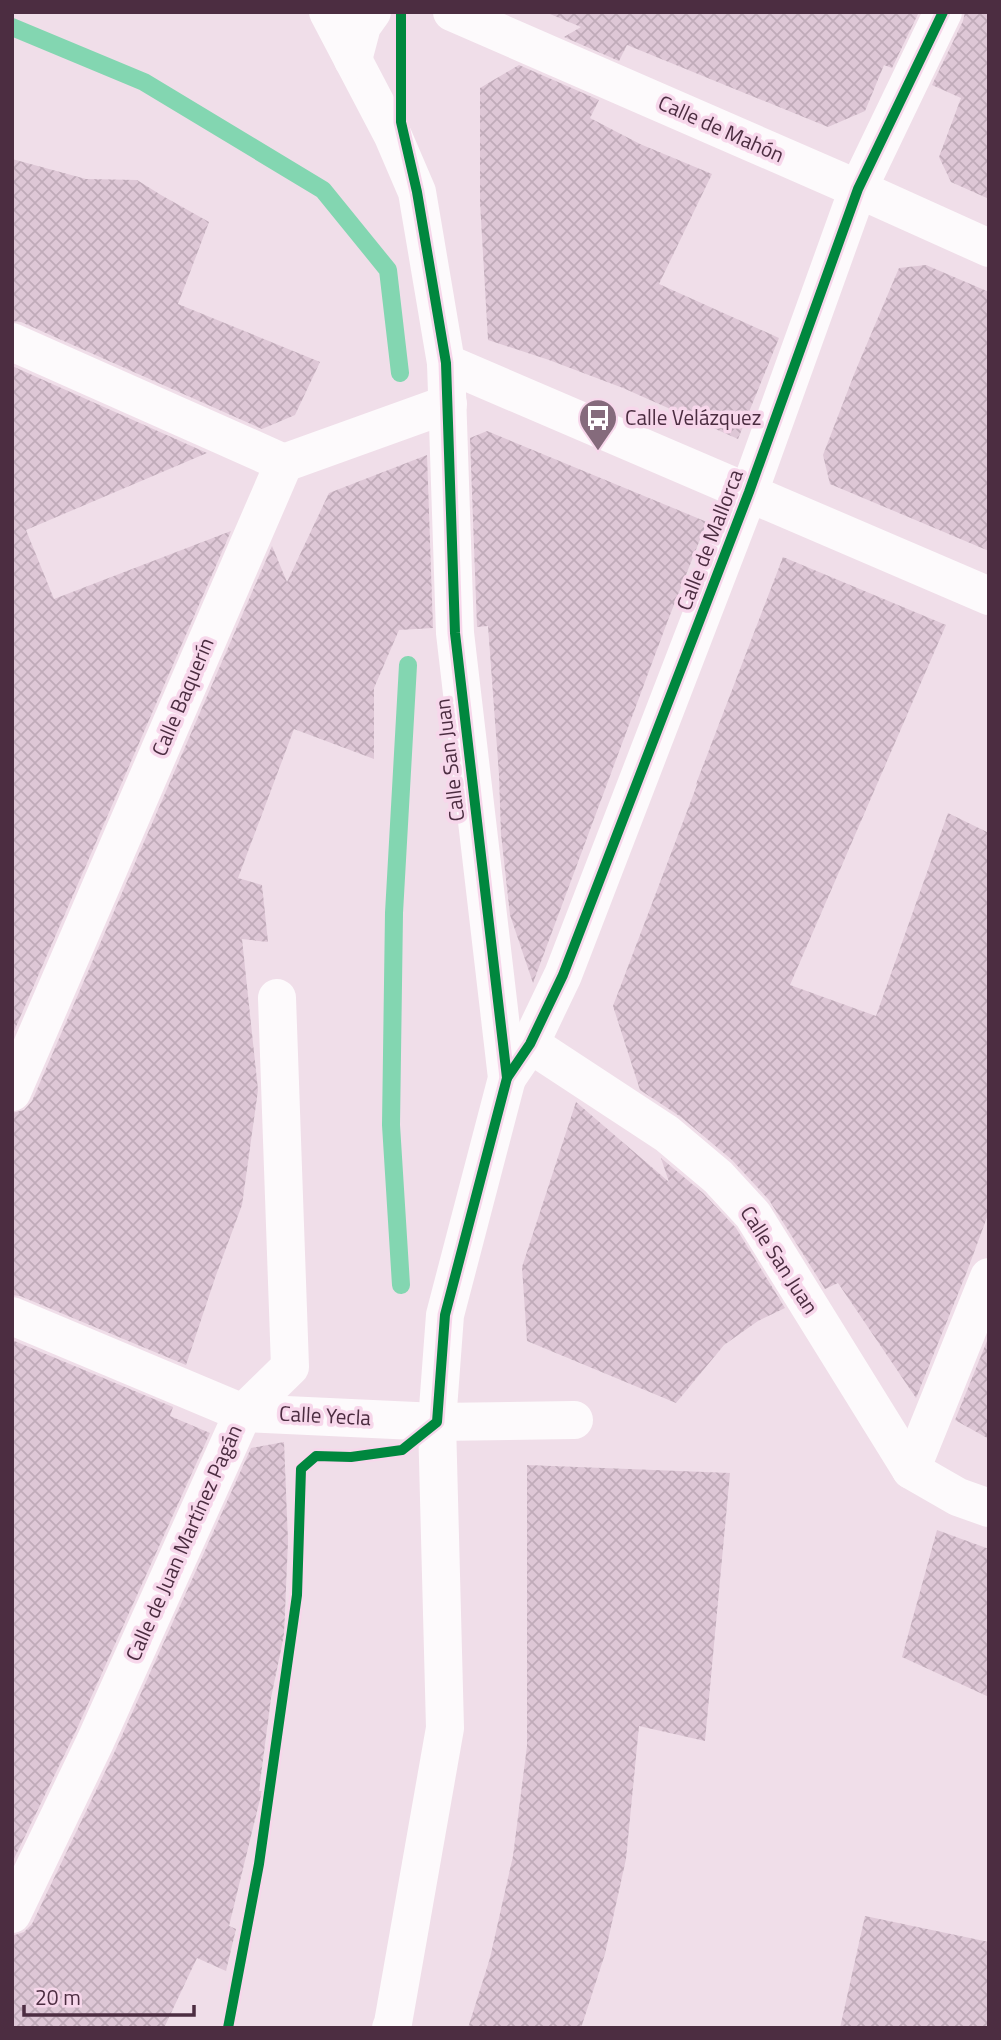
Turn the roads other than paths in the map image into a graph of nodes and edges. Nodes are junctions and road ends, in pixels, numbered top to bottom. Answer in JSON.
{"nodes":[{"id":1,"x":328,"y":12,"type":"edge"},
{"id":2,"x":372,"y":12,"type":"edge"},
{"id":3,"x":452,"y":12,"type":"edge"},
{"id":4,"x":943,"y":12,"type":"edge"},
{"id":5,"x":353,"y":60,"type":"junction"},
{"id":6,"x":858,"y":189,"type":"junction"},
{"id":7,"x":989,"y":248,"type":"edge"},
{"id":8,"x":12,"y":342,"type":"edge"},
{"id":9,"x":446,"y":363,"type":"junction"},
{"id":10,"x":448,"y":404,"type":"junction"},
{"id":11,"x":284,"y":463,"type":"junction"},
{"id":12,"x":749,"y":492,"type":"junction"},
{"id":13,"x":989,"y":596,"type":"edge"},
{"id":14,"x":277,"y":998,"type":"dead end"},
{"id":15,"x":530,"y":1044,"type":"junction"},
{"id":16,"x":507,"y":1078,"type":"junction"},
{"id":17,"x":12,"y":1092,"type":"edge"},
{"id":18,"x":989,"y":1277,"type":"edge"},
{"id":19,"x":12,"y":1316,"type":"edge"},
{"id":20,"x":243,"y":1413,"type":"junction"},
{"id":21,"x":574,"y":1420,"type":"dead end"},
{"id":22,"x":437,"y":1422,"type":"junction"},
{"id":23,"x":911,"y":1471,"type":"junction"},
{"id":24,"x":989,"y":1508,"type":"edge"},
{"id":25,"x":12,"y":1914,"type":"edge"},
{"id":26,"x":391,"y":2028,"type":"edge"}],
"edges":[{"from":1,"to":5,"type":"street","name":"Calle San Juan"},
{"from":2,"to":5,"type":"street"},
{"from":3,"to":6,"type":"street","name":"Calle de Mahón"},
{"from":4,"to":6,"type":"street","name":"Calle de Mallorca"},
{"from":5,"to":9,"type":"street","name":"Calle San Juan"},
{"from":6,"to":7,"type":"street","name":"Calle de Mahón"},
{"from":6,"to":12,"type":"street","name":"Calle de Mallorca"},
{"from":8,"to":11,"type":"street"},
{"from":9,"to":10,"type":"street","name":"Calle San Juan"},
{"from":9,"to":12,"type":"street"},
{"from":10,"to":11,"type":"street"},
{"from":10,"to":16,"type":"street","name":"Calle San Juan"},
{"from":11,"to":17,"type":"street","name":"Calle Baquerín"},
{"from":12,"to":13,"type":"street"},
{"from":12,"to":15,"type":"street","name":"Calle de Mallorca"},
{"from":14,"to":20,"type":"street","name":"Calle de Juan Martínez Pagán"},
{"from":15,"to":16,"type":"street","name":"Calle de Mallorca"},
{"from":15,"to":23,"type":"street","name":"Calle San Juan"},
{"from":16,"to":22,"type":"street","name":"Calle San Juan"},
{"from":18,"to":23,"type":"street"},
{"from":19,"to":20,"type":"street","name":"Calle Yecla"},
{"from":20,"to":22,"type":"street","name":"Calle Yecla"},
{"from":20,"to":25,"type":"street","name":"Calle de Juan Martínez Pagán"},
{"from":21,"to":22,"type":"street","name":"Calle Yecla"},
{"from":22,"to":26,"type":"street","name":"Calle San Juan"},
{"from":23,"to":24,"type":"street","name":"Calle San Juan"}]}
